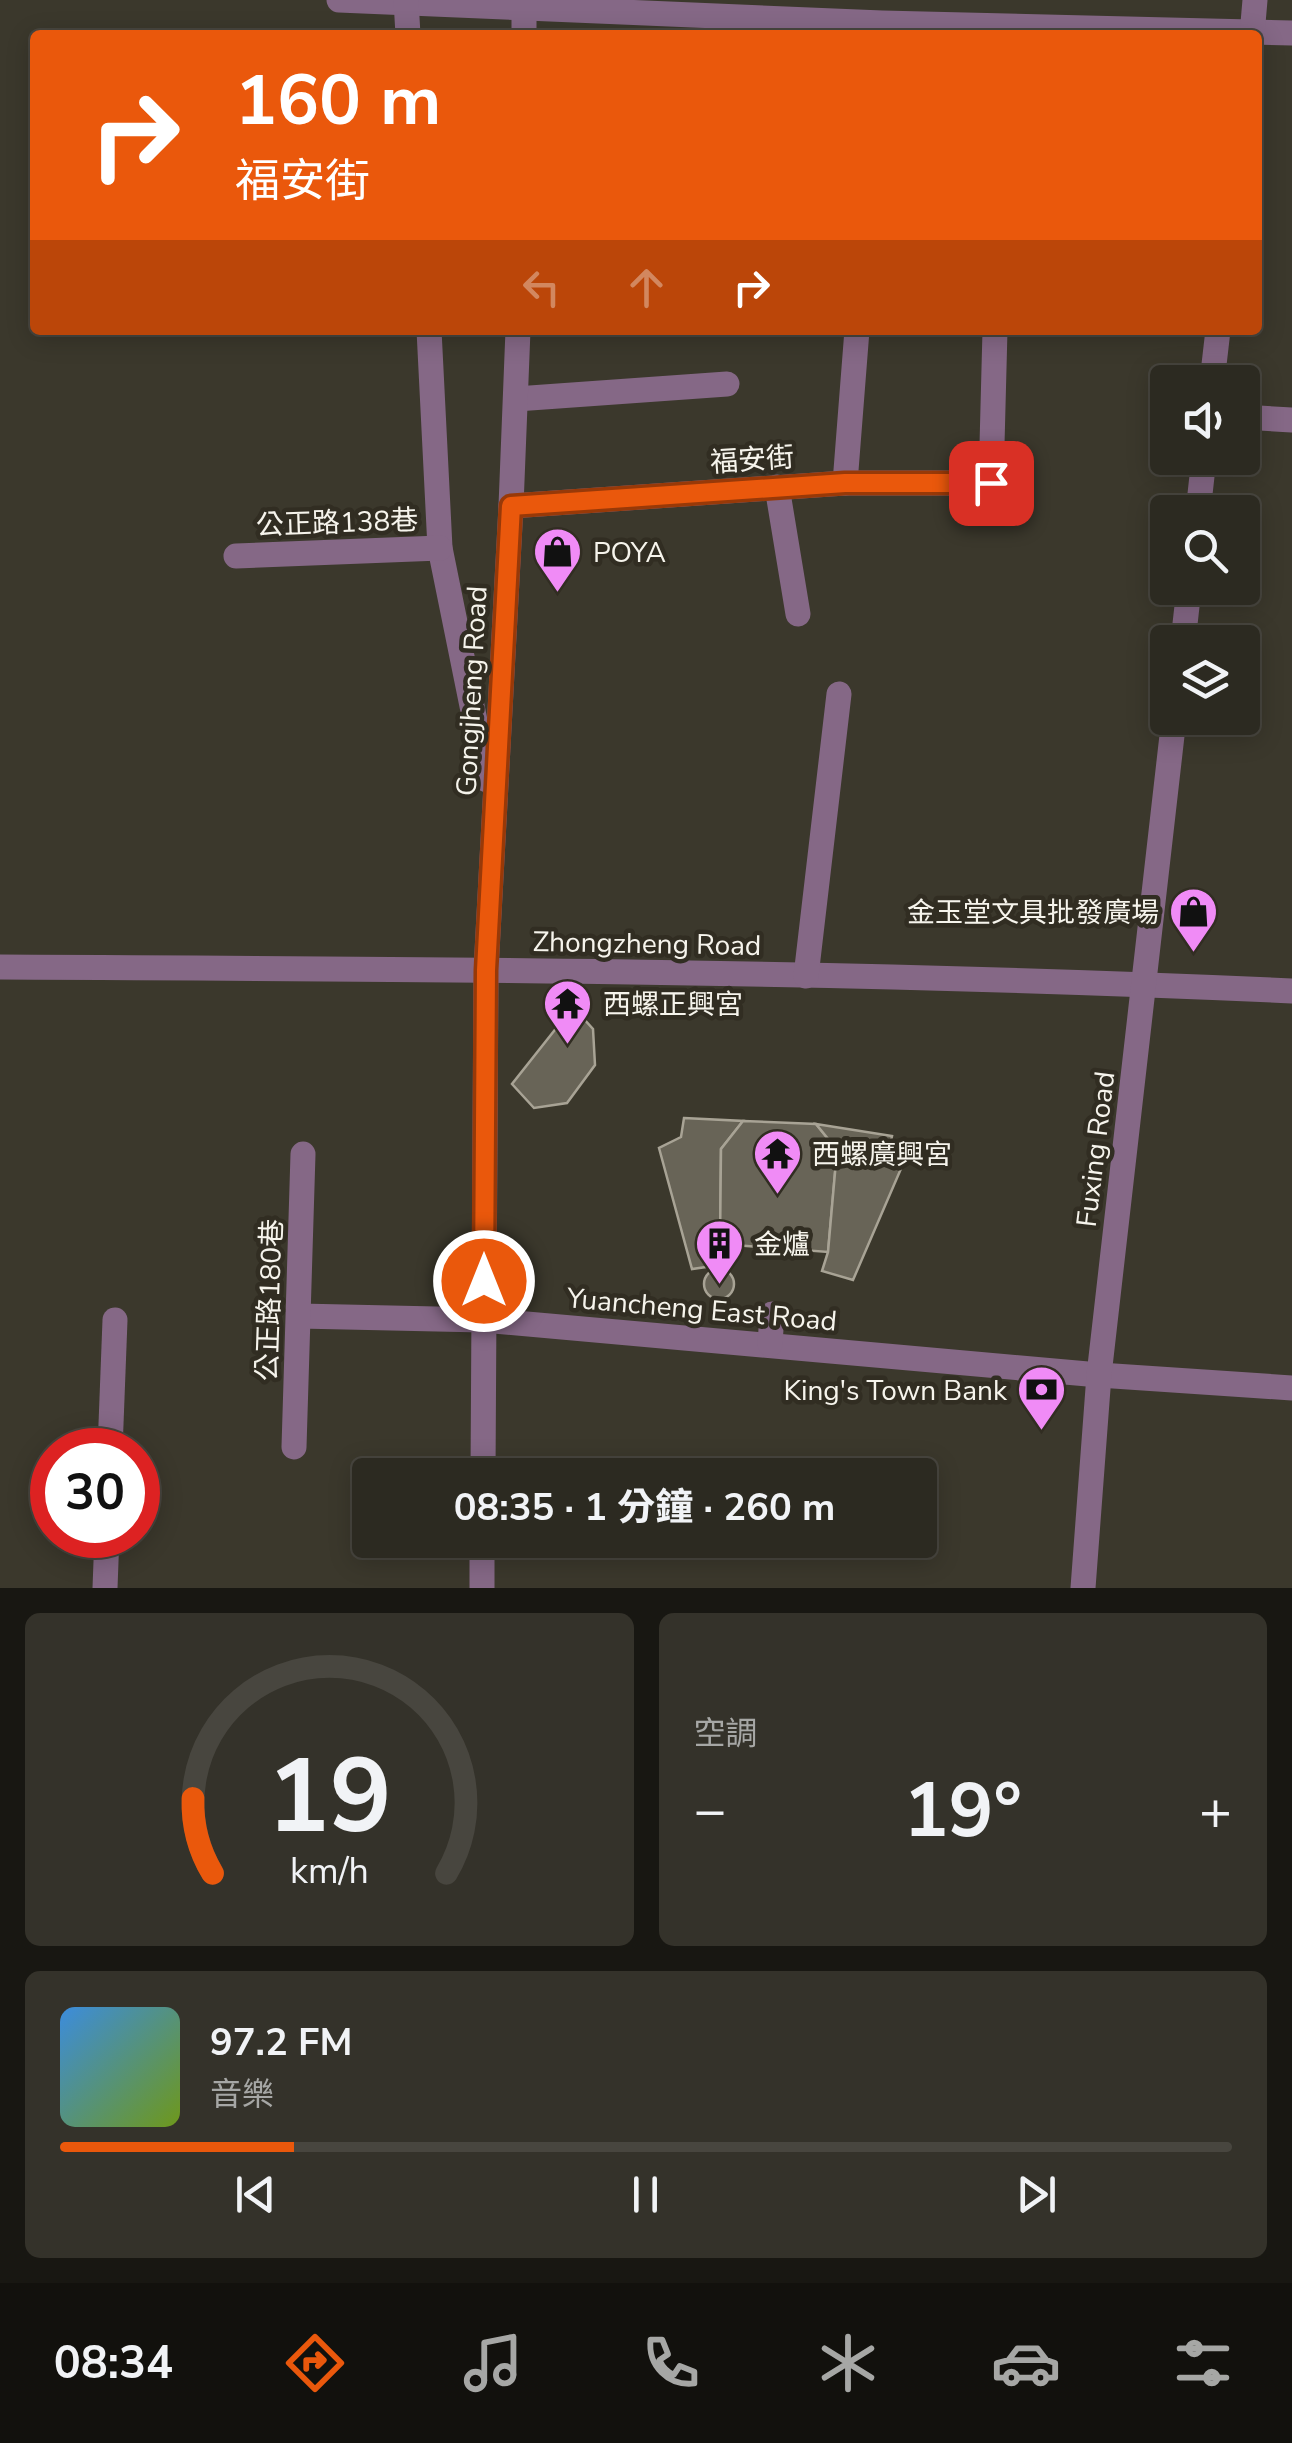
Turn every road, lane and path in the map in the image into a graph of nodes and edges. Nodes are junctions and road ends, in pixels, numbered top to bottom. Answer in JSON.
{"nodes":[{"id":1,"x":339,"y":0,"type":"edge"},
{"id":2,"x":1255,"y":0,"type":"edge"},
{"id":3,"x":406,"y":1,"type":"edge"},
{"id":4,"x":524,"y":3,"type":"edge"},
{"id":5,"x":881,"y":29,"type":"edge"},
{"id":6,"x":408,"y":30,"type":"edge"},
{"id":7,"x":524,"y":30,"type":"edge"},
{"id":8,"x":955,"y":30,"type":"edge"},
{"id":9,"x":1252,"y":30,"type":"edge"},
{"id":10,"x":1292,"y":33,"type":"edge"},
{"id":11,"x":1262,"y":34,"type":"edge"},
{"id":12,"x":430,"y":335,"type":"edge"},
{"id":13,"x":518,"y":335,"type":"edge"},
{"id":14,"x":857,"y":335,"type":"edge"},
{"id":15,"x":995,"y":335,"type":"edge"},
{"id":16,"x":1217,"y":335,"type":"edge"},
{"id":17,"x":1214,"y":365,"type":"edge"},
{"id":18,"x":726,"y":384,"type":"dead end"},
{"id":19,"x":516,"y":399,"type":"junction"},
{"id":20,"x":1260,"y":417,"type":"edge"},
{"id":21,"x":1292,"y":420,"type":"edge"},
{"id":22,"x":845,"y":483,"type":"junction"},
{"id":23,"x":777,"y":488,"type":"junction"},
{"id":24,"x":511,"y":506,"type":"junction"},
{"id":25,"x":440,"y":548,"type":"junction"},
{"id":26,"x":236,"y":556,"type":"dead end"},
{"id":27,"x":798,"y":614,"type":"dead end"},
{"id":28,"x":840,"y":694,"type":"dead end"},
{"id":29,"x":1172,"y":735,"type":"edge"},
{"id":30,"x":494,"y":814,"type":"junction"},
{"id":31,"x":0,"y":967,"type":"edge"},
{"id":32,"x":486,"y":970,"type":"junction"},
{"id":33,"x":806,"y":976,"type":"junction"},
{"id":34,"x":1144,"y":984,"type":"junction"},
{"id":35,"x":1292,"y":991,"type":"edge"},
{"id":36,"x":303,"y":1154,"type":"dead end"},
{"id":37,"x":772,"y":1314,"type":"dead end"},
{"id":38,"x":298,"y":1316,"type":"junction"},
{"id":39,"x":115,"y":1320,"type":"dead end"},
{"id":40,"x":483,"y":1320,"type":"junction"},
{"id":41,"x":770,"y":1344,"type":"junction"},
{"id":42,"x":1099,"y":1375,"type":"junction"},
{"id":43,"x":1292,"y":1388,"type":"edge"},
{"id":44,"x":111,"y":1428,"type":"edge"},
{"id":45,"x":294,"y":1448,"type":"dead end"},
{"id":46,"x":483,"y":1458,"type":"edge"},
{"id":47,"x":106,"y":1558,"type":"edge"},
{"id":48,"x":482,"y":1558,"type":"edge"},
{"id":49,"x":104,"y":1588,"type":"edge"},
{"id":50,"x":482,"y":1588,"type":"edge"},
{"id":51,"x":1083,"y":1588,"type":"edge"}],
"edges":[{"from":1,"to":3,"type":"street"},
{"from":2,"to":9,"type":"street"},
{"from":3,"to":4,"type":"street"},
{"from":3,"to":6,"type":"street"},
{"from":4,"to":5,"type":"street"},
{"from":4,"to":7,"type":"street"},
{"from":5,"to":8,"type":"street"},
{"from":10,"to":11,"type":"street"},
{"from":12,"to":25,"type":"street"},
{"from":13,"to":19,"type":"street","name":"Gongjheng Road"},
{"from":14,"to":22,"type":"street"},
{"from":15,"to":22,"type":"street","name":"福安街"},
{"from":16,"to":17,"type":"street"},
{"from":18,"to":19,"type":"street"},
{"from":19,"to":24,"type":"street","name":"Gongjheng Road"},
{"from":20,"to":21,"type":"street"},
{"from":22,"to":23,"type":"street","name":"福安街"},
{"from":23,"to":24,"type":"street","name":"福安街"},
{"from":23,"to":27,"type":"street"},
{"from":24,"to":30,"type":"street","name":"Gongjheng Road"},
{"from":25,"to":26,"type":"street","name":"公正路138巷"},
{"from":25,"to":30,"type":"street"},
{"from":28,"to":33,"type":"street"},
{"from":29,"to":34,"type":"street","name":"Fuxing Road"},
{"from":30,"to":32,"type":"street","name":"Gongjheng Road"},
{"from":31,"to":32,"type":"street","name":"Zhongzheng Road"},
{"from":32,"to":33,"type":"street","name":"Zhongzheng Road"},
{"from":32,"to":40,"type":"street","name":"Gongjheng Road"},
{"from":33,"to":34,"type":"street","name":"Zhongzheng Road"},
{"from":34,"to":35,"type":"street","name":"Zhongzheng Road"},
{"from":34,"to":42,"type":"street","name":"Fuxing Road"},
{"from":36,"to":38,"type":"street","name":"公正路180巷"},
{"from":37,"to":41,"type":"street"},
{"from":38,"to":40,"type":"street","name":"Yuancheng East Road"},
{"from":38,"to":45,"type":"street","name":"公正路180巷"},
{"from":39,"to":44,"type":"street"},
{"from":40,"to":41,"type":"street","name":"Yuancheng East Road"},
{"from":40,"to":46,"type":"street","name":"Gongjheng Road"},
{"from":41,"to":42,"type":"street","name":"Yuancheng East Road"},
{"from":42,"to":43,"type":"street","name":"Yuancheng East Road"},
{"from":42,"to":51,"type":"street","name":"Fuxing Road"},
{"from":47,"to":49,"type":"street"},
{"from":48,"to":50,"type":"street"}]}
